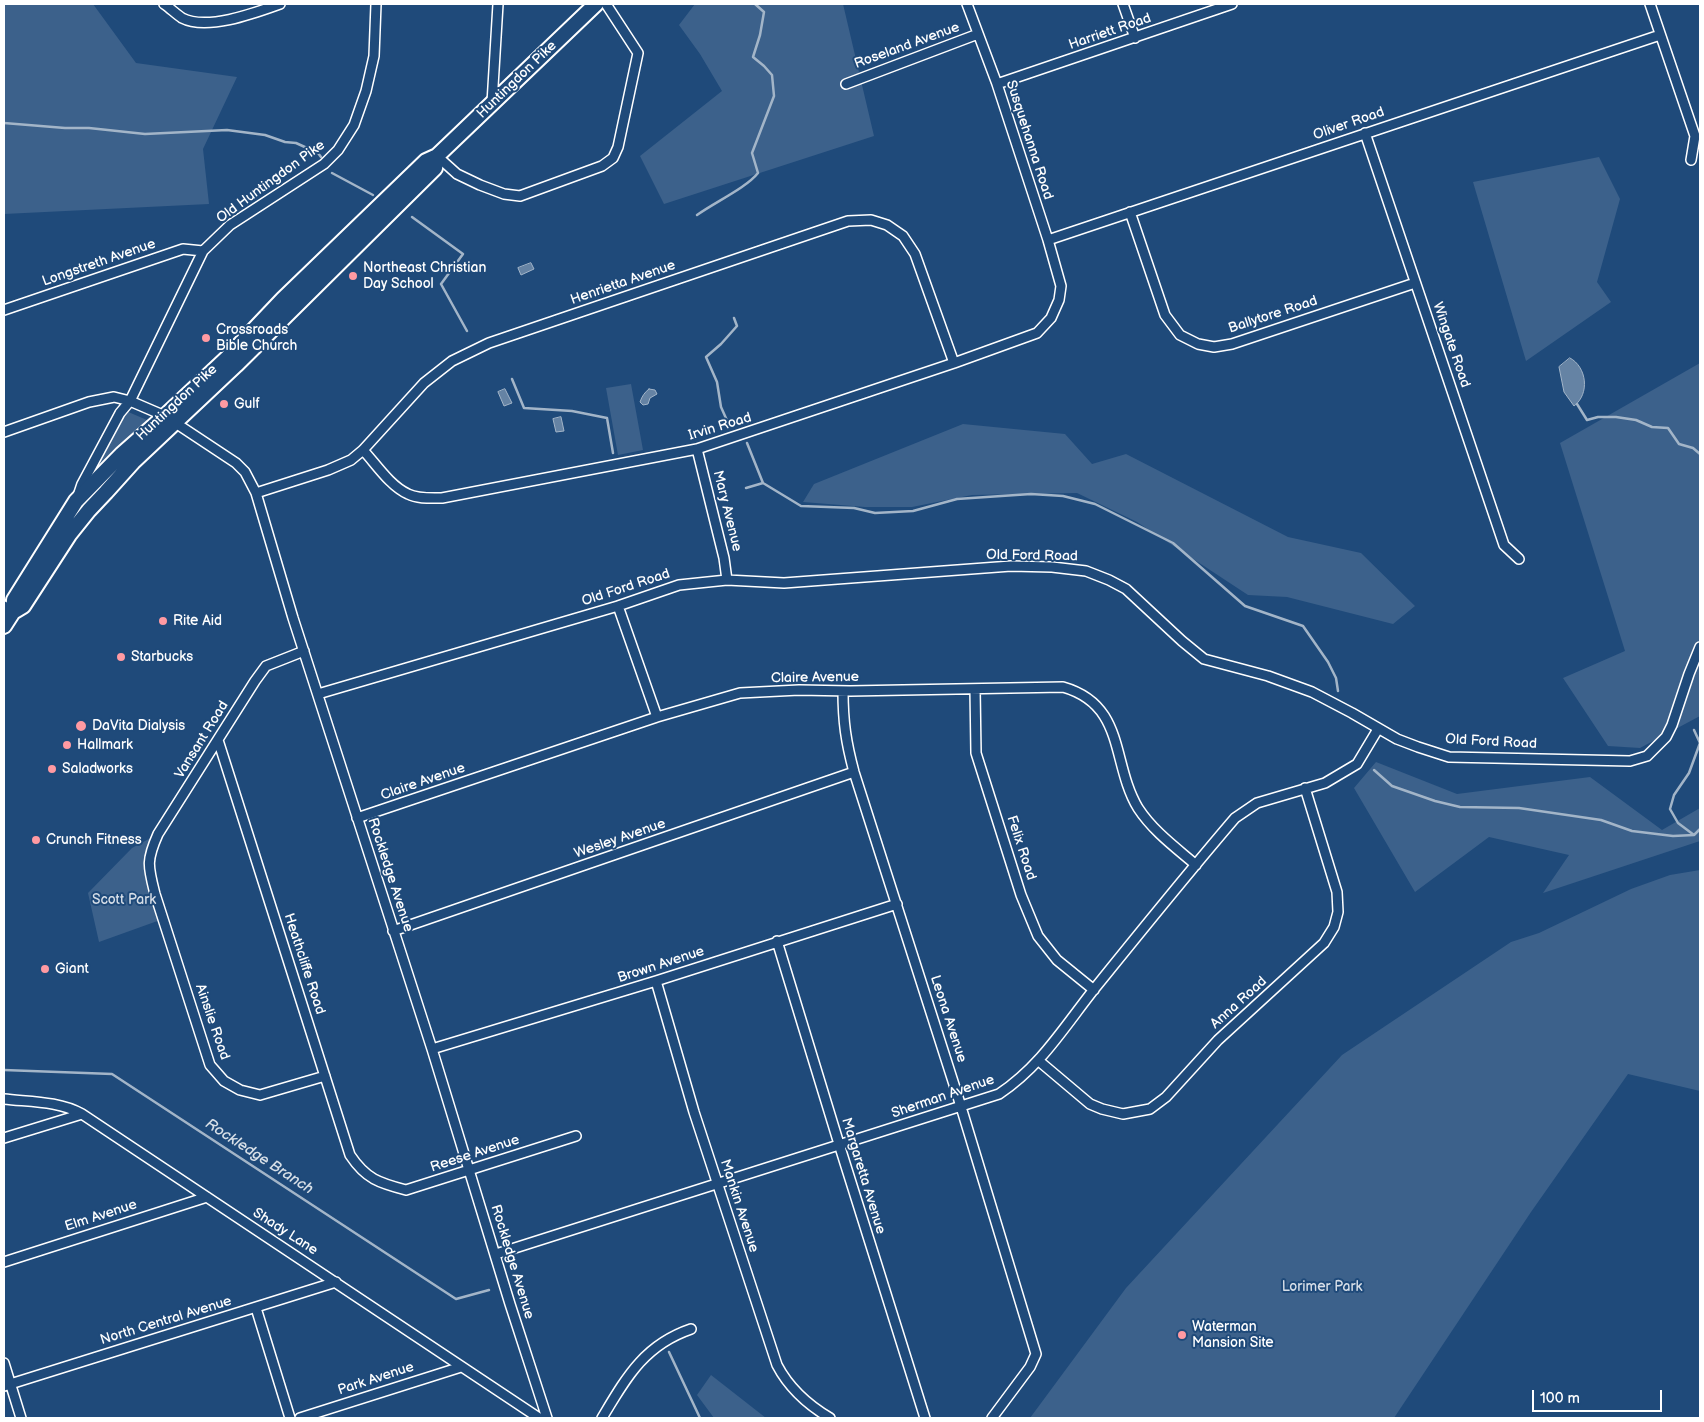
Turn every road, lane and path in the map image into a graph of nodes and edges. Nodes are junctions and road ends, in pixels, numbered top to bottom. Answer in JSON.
{"nodes":[{"id":1,"x":164,"y":4,"type":"edge"},
{"id":2,"x":280,"y":4,"type":"edge"},
{"id":3,"x":376,"y":4,"type":"edge"},
{"id":4,"x":498,"y":4,"type":"edge"},
{"id":5,"x":596,"y":4,"type":"edge"},
{"id":6,"x":606,"y":4,"type":"edge"},
{"id":7,"x":967,"y":4,"type":"edge"},
{"id":8,"x":1122,"y":4,"type":"edge"},
{"id":9,"x":1232,"y":4,"type":"edge"},
{"id":10,"x":1650,"y":4,"type":"edge"},
{"id":11,"x":978,"y":34,"type":"junction"},
{"id":12,"x":1660,"y":35,"type":"junction"},
{"id":13,"x":1135,"y":38,"type":"junction"},
{"id":14,"x":846,"y":84,"type":"dead end"},
{"id":15,"x":997,"y":84,"type":"junction"},
{"id":16,"x":492,"y":103,"type":"junction"},
{"id":17,"x":1365,"y":133,"type":"junction"},
{"id":18,"x":437,"y":156,"type":"junction"},
{"id":19,"x":1691,"y":160,"type":"dead end"},
{"id":20,"x":1130,"y":212,"type":"junction"},
{"id":21,"x":1048,"y":240,"type":"junction"},
{"id":22,"x":203,"y":251,"type":"junction"},
{"id":23,"x":1415,"y":283,"type":"junction"},
{"id":24,"x":1061,"y":286,"type":"joint"},
{"id":25,"x":4,"y":310,"type":"edge"},
{"id":26,"x":954,"y":363,"type":"junction"},
{"id":27,"x":130,"y":400,"type":"junction"},
{"id":28,"x":171,"y":420,"type":"junction"},
{"id":29,"x":4,"y":432,"type":"edge"},
{"id":30,"x":363,"y":450,"type":"junction"},
{"id":31,"x":697,"y":450,"type":"junction"},
{"id":32,"x":256,"y":493,"type":"junction"},
{"id":33,"x":76,"y":501,"type":"junction"},
{"id":34,"x":1520,"y":559,"type":"dead end"},
{"id":35,"x":727,"y":580,"type":"junction"},
{"id":36,"x":618,"y":606,"type":"junction"},
{"id":37,"x":8,"y":609,"type":"edge"},
{"id":38,"x":4,"y":626,"type":"edge"},
{"id":39,"x":1700,"y":647,"type":"edge"},
{"id":40,"x":304,"y":651,"type":"junction"},
{"id":41,"x":975,"y":689,"type":"junction"},
{"id":42,"x":843,"y":691,"type":"junction"},
{"id":43,"x":318,"y":694,"type":"junction"},
{"id":44,"x":657,"y":717,"type":"junction"},
{"id":45,"x":1378,"y":729,"type":"junction"},
{"id":46,"x":218,"y":740,"type":"junction"},
{"id":47,"x":854,"y":772,"type":"junction"},
{"id":48,"x":1305,"y":788,"type":"junction"},
{"id":49,"x":357,"y":818,"type":"junction"},
{"id":50,"x":1196,"y":864,"type":"junction"},
{"id":51,"x":148,"y":866,"type":"joint"},
{"id":52,"x":897,"y":904,"type":"junction"},
{"id":53,"x":393,"y":931,"type":"junction"},
{"id":54,"x":777,"y":941,"type":"junction"},
{"id":55,"x":656,"y":981,"type":"junction"},
{"id":56,"x":1094,"y":990,"type":"junction"},
{"id":57,"x":432,"y":1049,"type":"junction"},
{"id":58,"x":1039,"y":1061,"type":"junction"},
{"id":59,"x":325,"y":1076,"type":"junction"},
{"id":60,"x":4,"y":1099,"type":"edge"},
{"id":61,"x":961,"y":1107,"type":"junction"},
{"id":62,"x":82,"y":1114,"type":"junction"},
{"id":63,"x":576,"y":1136,"type":"dead end"},
{"id":64,"x":4,"y":1138,"type":"edge"},
{"id":65,"x":838,"y":1144,"type":"junction"},
{"id":66,"x":468,"y":1171,"type":"junction"},
{"id":67,"x":718,"y":1183,"type":"junction"},
{"id":68,"x":382,"y":1184,"type":"joint"},
{"id":69,"x":208,"y":1197,"type":"junction"},
{"id":70,"x":496,"y":1254,"type":"junction"},
{"id":71,"x":4,"y":1262,"type":"edge"},
{"id":72,"x":336,"y":1282,"type":"junction"},
{"id":73,"x":256,"y":1308,"type":"junction"},
{"id":74,"x":691,"y":1329,"type":"dead end"},
{"id":75,"x":4,"y":1363,"type":"edge"},
{"id":76,"x":461,"y":1366,"type":"junction"},
{"id":77,"x":7,"y":1385,"type":"edge"},
{"id":78,"x":21,"y":1418,"type":"edge"},
{"id":79,"x":290,"y":1418,"type":"edge"},
{"id":80,"x":300,"y":1418,"type":"edge"},
{"id":81,"x":539,"y":1418,"type":"edge"},
{"id":82,"x":548,"y":1418,"type":"edge"},
{"id":83,"x":602,"y":1418,"type":"edge"},
{"id":84,"x":830,"y":1418,"type":"edge"},
{"id":85,"x":925,"y":1418,"type":"edge"},
{"id":86,"x":992,"y":1418,"type":"edge"}],
"edges":[{"from":1,"to":2,"type":"street"},
{"from":3,"to":22,"type":"street","name":"Old Huntingdon Pike"},
{"from":4,"to":16,"type":"street"},
{"from":5,"to":16,"type":"main road","name":"Huntingdon Pike"},
{"from":6,"to":18,"type":"street"},
{"from":7,"to":11,"type":"street","name":"Susquehanna Road"},
{"from":8,"to":13,"type":"street"},
{"from":9,"to":13,"type":"street","name":"Harriett Road"},
{"from":10,"to":12,"type":"street"},
{"from":11,"to":14,"type":"street","name":"Roseland Avenue"},
{"from":11,"to":15,"type":"street","name":"Susquehanna Road"},
{"from":12,"to":17,"type":"street","name":"Oliver Road"},
{"from":12,"to":19,"type":"street"},
{"from":13,"to":15,"type":"street","name":"Harriett Road"},
{"from":15,"to":21,"type":"street","name":"Susquehanna Road"},
{"from":16,"to":18,"type":"main road","name":"Huntingdon Pike"},
{"from":17,"to":20,"type":"street","name":"Oliver Road"},
{"from":17,"to":23,"type":"street","name":"Wingate Road"},
{"from":18,"to":28,"type":"main road","name":"Huntingdon Pike"},
{"from":20,"to":21,"type":"street","name":"Oliver Road"},
{"from":20,"to":23,"type":"street","name":"Ballytore Road"},
{"from":21,"to":24,"type":"street","name":"Susquehanna Road"},
{"from":22,"to":25,"type":"street","name":"Longstreth Avenue"},
{"from":22,"to":27,"type":"street","name":"Old Huntingdon Pike"},
{"from":23,"to":34,"type":"street","name":"Wingate Road"},
{"from":24,"to":26,"type":"street","name":"Irvin Road"},
{"from":26,"to":30,"type":"street","name":"Henrietta Avenue"},
{"from":26,"to":31,"type":"street","name":"Irvin Road"},
{"from":27,"to":28,"type":"street","name":"Rockledge Avenue"},
{"from":27,"to":29,"type":"street"},
{"from":27,"to":33,"type":"street","name":"Old Huntingdon Pike"},
{"from":28,"to":32,"type":"street","name":"Rockledge Avenue"},
{"from":28,"to":33,"type":"main road","name":"Huntingdon Pike"},
{"from":28,"to":37,"type":"main road","name":"Huntingdon Pike"},
{"from":30,"to":31,"type":"street","name":"Irvin Road"},
{"from":30,"to":32,"type":"street","name":"Henrietta Avenue"},
{"from":31,"to":35,"type":"street","name":"Mary Avenue"},
{"from":32,"to":40,"type":"street","name":"Rockledge Avenue"},
{"from":33,"to":37,"type":"main road","name":"Huntingdon Pike"},
{"from":35,"to":36,"type":"street","name":"Old Ford Road"},
{"from":35,"to":45,"type":"street","name":"Old Ford Road"},
{"from":36,"to":43,"type":"street","name":"Old Ford Road"},
{"from":36,"to":44,"type":"street"},
{"from":37,"to":38,"type":"main road","name":"Huntingdon Pike"},
{"from":39,"to":45,"type":"street","name":"Old Ford Road"},
{"from":40,"to":43,"type":"street","name":"Rockledge Avenue"},
{"from":40,"to":46,"type":"street","name":"Vansant Road"},
{"from":41,"to":42,"type":"street","name":"Claire Avenue"},
{"from":41,"to":50,"type":"street","name":"Claire Avenue"},
{"from":41,"to":56,"type":"street","name":"Felix Road"},
{"from":42,"to":44,"type":"street","name":"Claire Avenue"},
{"from":42,"to":47,"type":"street","name":"Leona Avenue"},
{"from":43,"to":49,"type":"street","name":"Rockledge Avenue"},
{"from":44,"to":49,"type":"street","name":"Claire Avenue"},
{"from":45,"to":48,"type":"street","name":"Sherman Avenue"},
{"from":46,"to":51,"type":"street","name":"Vansant Road"},
{"from":46,"to":59,"type":"street","name":"Heathcliffe Road"},
{"from":47,"to":52,"type":"street","name":"Leona Avenue"},
{"from":47,"to":53,"type":"street","name":"Wesley Avenue"},
{"from":48,"to":50,"type":"street","name":"Sherman Avenue"},
{"from":48,"to":58,"type":"street","name":"Anna Road"},
{"from":49,"to":53,"type":"street","name":"Rockledge Avenue"},
{"from":50,"to":56,"type":"street","name":"Sherman Avenue"},
{"from":51,"to":59,"type":"street","name":"Ainslie Road"},
{"from":52,"to":54,"type":"street","name":"Brown Avenue"},
{"from":52,"to":61,"type":"street","name":"Leona Avenue"},
{"from":53,"to":57,"type":"street","name":"Rockledge Avenue"},
{"from":54,"to":55,"type":"street","name":"Brown Avenue"},
{"from":54,"to":65,"type":"street","name":"Margaretta Avenue"},
{"from":55,"to":57,"type":"street","name":"Brown Avenue"},
{"from":55,"to":67,"type":"street","name":"Mankin Avenue"},
{"from":56,"to":58,"type":"street","name":"Sherman Avenue"},
{"from":57,"to":66,"type":"street","name":"Rockledge Avenue"},
{"from":58,"to":61,"type":"street","name":"Sherman Avenue"},
{"from":59,"to":68,"type":"street","name":"Heathcliffe Road"},
{"from":60,"to":62,"type":"street","name":"Shady Lane"},
{"from":61,"to":65,"type":"street","name":"Sherman Avenue"},
{"from":61,"to":86,"type":"street","name":"Leona Avenue"},
{"from":62,"to":64,"type":"street"},
{"from":62,"to":69,"type":"street","name":"Shady Lane"},
{"from":63,"to":66,"type":"street","name":"Reese Avenue"},
{"from":65,"to":67,"type":"street","name":"Sherman Avenue"},
{"from":65,"to":85,"type":"street","name":"Margaretta Avenue"},
{"from":66,"to":68,"type":"street","name":"Reese Avenue"},
{"from":66,"to":70,"type":"street","name":"Rockledge Avenue"},
{"from":67,"to":70,"type":"street","name":"Sherman Avenue"},
{"from":67,"to":84,"type":"street","name":"Mankin Avenue"},
{"from":69,"to":71,"type":"street","name":"Elm Avenue"},
{"from":69,"to":72,"type":"street","name":"Shady Lane"},
{"from":70,"to":82,"type":"street","name":"Rockledge Avenue"},
{"from":72,"to":73,"type":"street","name":"North Central Avenue"},
{"from":72,"to":76,"type":"street","name":"Shady Lane"},
{"from":73,"to":77,"type":"street","name":"North Central Avenue"},
{"from":73,"to":79,"type":"street"},
{"from":74,"to":83,"type":"street"},
{"from":75,"to":77,"type":"street"},
{"from":76,"to":80,"type":"street","name":"Park Avenue"},
{"from":76,"to":81,"type":"street","name":"Shady Lane"},
{"from":77,"to":78,"type":"street"}]}
